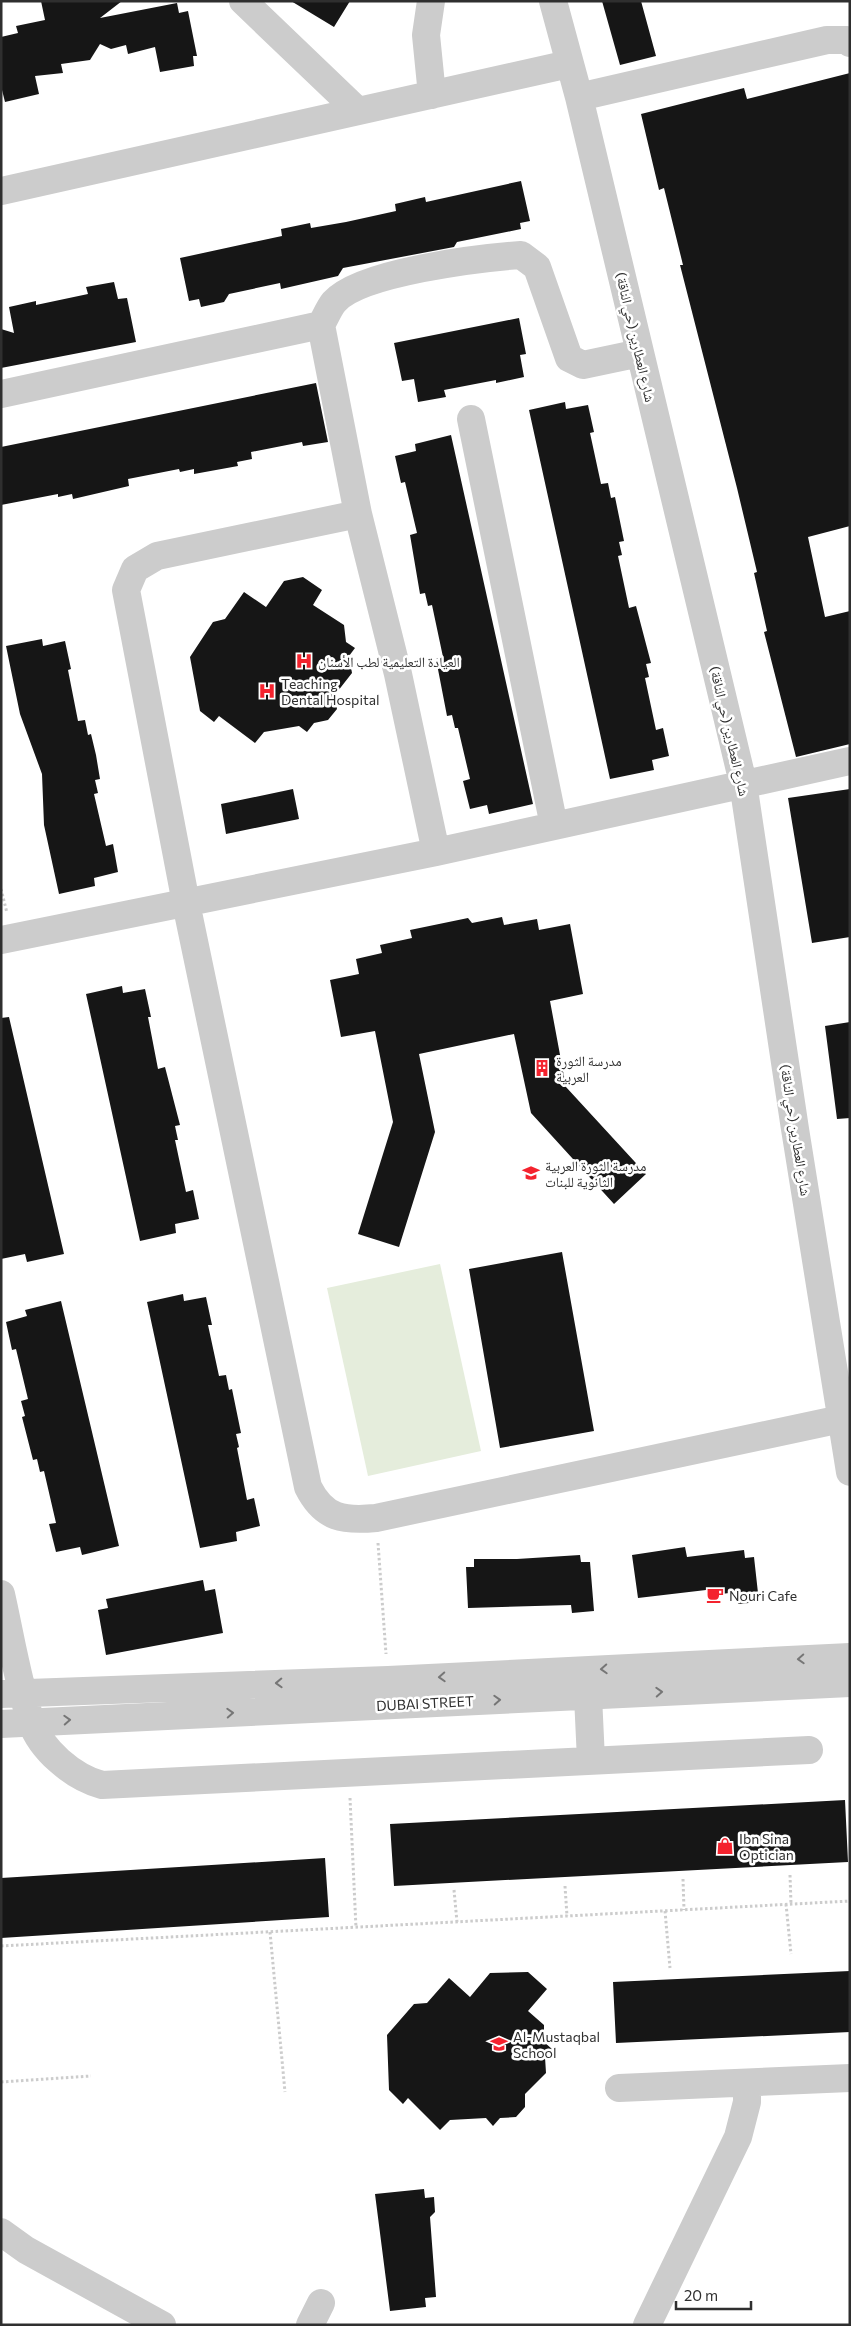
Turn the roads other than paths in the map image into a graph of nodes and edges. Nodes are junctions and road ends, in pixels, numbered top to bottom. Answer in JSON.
{"nodes":[{"id":1,"x":431,"y":1,"type":"edge"},
{"id":2,"x":553,"y":1,"type":"edge"},
{"id":3,"x":255,"y":6,"type":"edge"},
{"id":4,"x":850,"y":43,"type":"edge"},
{"id":5,"x":569,"y":64,"type":"junction"},
{"id":6,"x":432,"y":95,"type":"junction"},
{"id":7,"x":579,"y":98,"type":"junction"},
{"id":8,"x":358,"y":112,"type":"junction"},
{"id":9,"x":1,"y":191,"type":"edge"},
{"id":10,"x":321,"y":325,"type":"junction"},
{"id":11,"x":640,"y":353,"type":"junction"},
{"id":12,"x":1,"y":394,"type":"edge"},
{"id":13,"x":471,"y":419,"type":"dead end"},
{"id":14,"x":358,"y":514,"type":"junction"},
{"id":15,"x":850,"y":761,"type":"edge"},
{"id":16,"x":743,"y":783,"type":"junction"},
{"id":17,"x":554,"y":826,"type":"junction"},
{"id":18,"x":436,"y":852,"type":"junction"},
{"id":19,"x":186,"y":903,"type":"junction"},
{"id":20,"x":1,"y":940,"type":"edge"},
{"id":21,"x":844,"y":1390,"type":"edge"},
{"id":22,"x":841,"y":1419,"type":"junction"},
{"id":23,"x":850,"y":1472,"type":"edge"},
{"id":24,"x":1,"y":1594,"type":"edge"},
{"id":25,"x":850,"y":1657,"type":"edge"},
{"id":26,"x":850,"y":1683,"type":"edge"},
{"id":27,"x":12,"y":1693,"type":"edge"},
{"id":28,"x":588,"y":1696,"type":"junction"},
{"id":29,"x":31,"y":1722,"type":"junction"},
{"id":30,"x":1,"y":1724,"type":"edge"},
{"id":31,"x":809,"y":1750,"type":"dead end"},
{"id":32,"x":591,"y":1760,"type":"junction"},
{"id":33,"x":850,"y":2078,"type":"edge"},
{"id":34,"x":747,"y":2083,"type":"junction"},
{"id":35,"x":618,"y":2088,"type":"dead end"},
{"id":36,"x":1,"y":2232,"type":"edge"},
{"id":37,"x":162,"y":2325,"type":"edge"},
{"id":38,"x":647,"y":2325,"type":"edge"}],
"edges":[{"from":1,"to":6,"type":"street"},
{"from":2,"to":5,"type":"street","name":"شارع العطارين (حي الناقة)"},
{"from":3,"to":8,"type":"street"},
{"from":4,"to":7,"type":"street"},
{"from":5,"to":6,"type":"street"},
{"from":5,"to":7,"type":"street","name":"شارع العطارين (حي الناقة)"},
{"from":6,"to":8,"type":"street"},
{"from":7,"to":11,"type":"street","name":"شارع العطارين (حي الناقة)"},
{"from":8,"to":9,"type":"street"},
{"from":10,"to":11,"type":"street"},
{"from":10,"to":12,"type":"street"},
{"from":10,"to":14,"type":"street"},
{"from":11,"to":16,"type":"street","name":"شارع العطارين (حي الناقة)"},
{"from":13,"to":17,"type":"street"},
{"from":14,"to":18,"type":"street"},
{"from":14,"to":19,"type":"street"},
{"from":15,"to":16,"type":"street"},
{"from":16,"to":17,"type":"street"},
{"from":16,"to":21,"type":"street","name":"شارع العطارين (حي الناقة)"},
{"from":17,"to":18,"type":"street"},
{"from":18,"to":19,"type":"street"},
{"from":19,"to":20,"type":"street"},
{"from":19,"to":22,"type":"street"},
{"from":21,"to":22,"type":"street","name":"شارع العطارين (حي الناقة)"},
{"from":22,"to":23,"type":"street","name":"شارع العطارين (حي الناقة)"},
{"from":24,"to":27,"type":"street"},
{"from":25,"to":27,"type":"street","name":"DUBAI STREET","one_way":true},
{"from":28,"to":26,"type":"street","name":"DUBAI STREET","one_way":true},
{"from":27,"to":29,"type":"street"},
{"from":29,"to":28,"type":"street","name":"DUBAI STREET","one_way":true},
{"from":28,"to":32,"type":"street"},
{"from":29,"to":30,"type":"street","name":"DUBAI STREET"},
{"from":29,"to":32,"type":"street"},
{"from":31,"to":32,"type":"street"},
{"from":33,"to":34,"type":"street"},
{"from":34,"to":35,"type":"street"},
{"from":34,"to":38,"type":"street"},
{"from":36,"to":37,"type":"street"}]}
